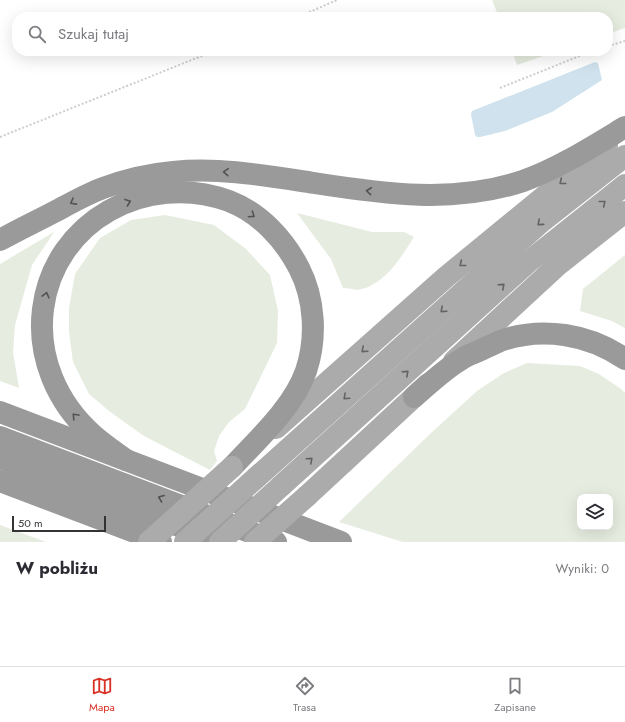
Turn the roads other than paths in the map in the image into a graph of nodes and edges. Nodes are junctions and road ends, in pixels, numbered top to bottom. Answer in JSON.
{"nodes":[{"id":1,"x":625,"y":127,"type":"edge"},
{"id":2,"x":625,"y":131,"type":"edge"},
{"id":3,"x":625,"y":156,"type":"edge"},
{"id":4,"x":625,"y":185,"type":"edge"},
{"id":5,"x":625,"y":212,"type":"edge"},
{"id":6,"x":0,"y":240,"type":"edge"},
{"id":7,"x":625,"y":359,"type":"edge"},
{"id":8,"x":414,"y":397,"type":"junction"},
{"id":9,"x":0,"y":412,"type":"edge"},
{"id":10,"x":0,"y":436,"type":"edge"},
{"id":11,"x":0,"y":458,"type":"edge"},
{"id":12,"x":126,"y":460,"type":"junction"},
{"id":13,"x":232,"y":467,"type":"junction"},
{"id":14,"x":0,"y":481,"type":"edge"},
{"id":15,"x":149,"y":542,"type":"edge"},
{"id":16,"x":161,"y":542,"type":"edge"},
{"id":17,"x":185,"y":542,"type":"edge"},
{"id":18,"x":220,"y":542,"type":"edge"},
{"id":19,"x":255,"y":542,"type":"edge"},
{"id":20,"x":276,"y":542,"type":"edge"},
{"id":21,"x":341,"y":542,"type":"edge"}],
"edges":[{"from":1,"to":6,"type":"highway","one_way":true},
{"from":2,"to":13,"type":"main road","one_way":true},
{"from":3,"to":17,"type":"main road","one_way":true,"bridge":true},
{"from":18,"to":4,"type":"main road","one_way":true,"bridge":true},
{"from":5,"to":8,"type":"main road"},
{"from":7,"to":8,"type":"highway"},
{"from":8,"to":19,"type":"main road","bridge":true},
{"from":9,"to":12,"type":"highway"},
{"from":20,"to":10,"type":"highway","one_way":true},
{"from":11,"to":18,"type":"highway"},
{"from":12,"to":13,"type":"highway","one_way":true},
{"from":12,"to":21,"type":"highway"},
{"from":13,"to":15,"type":"main road","bridge":true},
{"from":14,"to":16,"type":"highway"}]}
